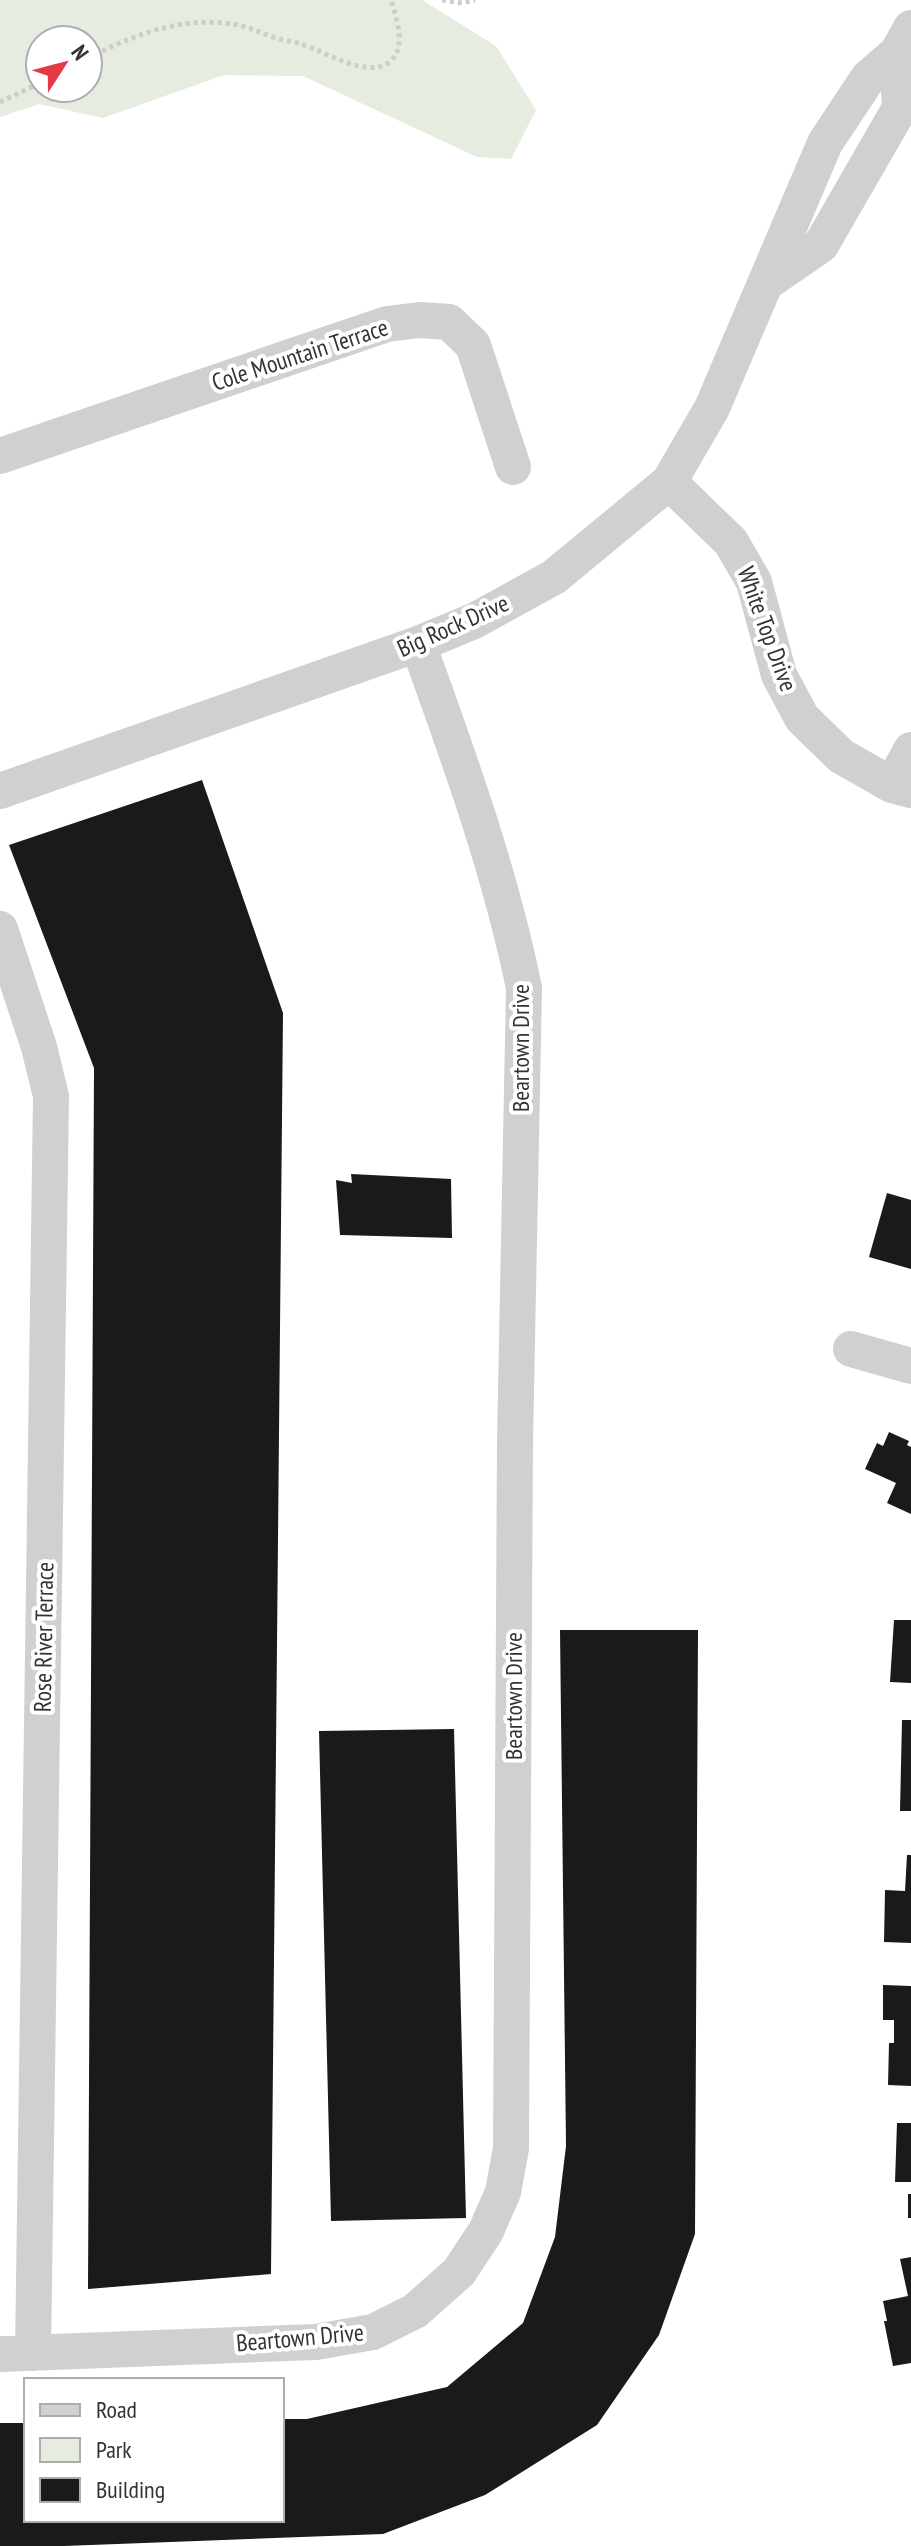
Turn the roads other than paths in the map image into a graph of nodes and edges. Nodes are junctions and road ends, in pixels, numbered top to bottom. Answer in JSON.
{"nodes":[{"id":1,"x":904,"y":40,"type":"edge"},
{"id":2,"x":0,"y":456,"type":"edge"},
{"id":3,"x":513,"y":467,"type":"dead end"},
{"id":4,"x":669,"y":482,"type":"junction"},
{"id":5,"x":418,"y":644,"type":"junction"},
{"id":6,"x":911,"y":750,"type":"edge"},
{"id":7,"x":902,"y":788,"type":"edge"},
{"id":8,"x":0,"y":791,"type":"edge"},
{"id":9,"x":0,"y":929,"type":"edge"},
{"id":10,"x":851,"y":1349,"type":"dead end"},
{"id":11,"x":911,"y":1366,"type":"edge"},
{"id":12,"x":16,"y":2353,"type":"edge"}],
"edges":[{"from":1,"to":4,"type":"street","name":"Big Rock Drive"},
{"from":2,"to":3,"type":"street","name":"Cole Mountain Terrace"},
{"from":4,"to":5,"type":"street","name":"Big Rock Drive"},
{"from":4,"to":7,"type":"street","name":"White Top Drive"},
{"from":5,"to":8,"type":"street","name":"Big Rock Drive"},
{"from":5,"to":12,"type":"street","name":"Beartown Drive"},
{"from":6,"to":7,"type":"street"},
{"from":9,"to":12,"type":"street","name":"Rose River Terrace"},
{"from":10,"to":11,"type":"street"}]}
